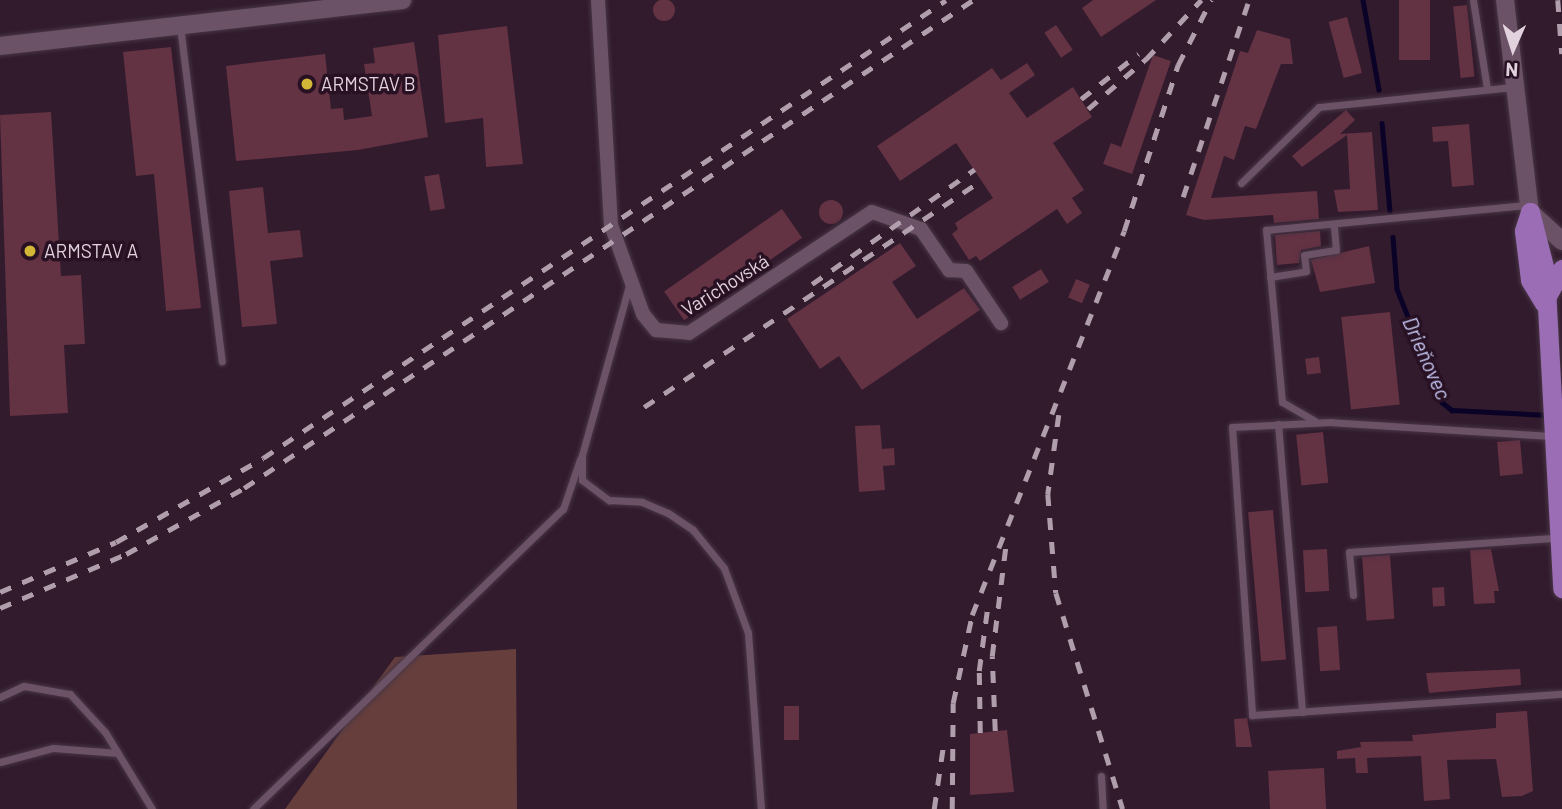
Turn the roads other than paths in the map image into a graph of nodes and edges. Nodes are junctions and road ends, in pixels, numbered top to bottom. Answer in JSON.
{"nodes":[{"id":1,"x":402,"y":0,"type":"edge"},
{"id":2,"x":598,"y":0,"type":"edge"},
{"id":3,"x":1473,"y":0,"type":"edge"},
{"id":4,"x":1505,"y":0,"type":"edge"},
{"id":5,"x":180,"y":25,"type":"junction"},
{"id":6,"x":0,"y":47,"type":"edge"},
{"id":7,"x":1515,"y":87,"type":"junction"},
{"id":8,"x":1487,"y":88,"type":"junction"},
{"id":9,"x":1241,"y":183,"type":"dead end"},
{"id":10,"x":1530,"y":209,"type":"junction"},
{"id":11,"x":1334,"y":226,"type":"junction"},
{"id":12,"x":1562,"y":241,"type":"edge"},
{"id":13,"x":1562,"y":269,"type":"edge"},
{"id":14,"x":1270,"y":277,"type":"junction"},
{"id":15,"x":630,"y":281,"type":"junction"},
{"id":16,"x":1544,"y":304,"type":"junction"},
{"id":17,"x":1001,"y":323,"type":"dead end"},
{"id":18,"x":222,"y":361,"type":"dead end"},
{"id":19,"x":1318,"y":422,"type":"junction"},
{"id":20,"x":1278,"y":424,"type":"junction"},
{"id":21,"x":1557,"y":432,"type":"junction"},
{"id":22,"x":582,"y":455,"type":"junction"},
{"id":23,"x":1560,"y":467,"type":"edge"},
{"id":24,"x":1558,"y":538,"type":"junction"},
{"id":25,"x":1562,"y":589,"type":"edge"},
{"id":26,"x":1353,"y":595,"type":"dead end"},
{"id":27,"x":1562,"y":694,"type":"edge"},
{"id":28,"x":0,"y":697,"type":"edge"},
{"id":29,"x":1302,"y":712,"type":"junction"},
{"id":30,"x":117,"y":753,"type":"junction"},
{"id":31,"x":0,"y":762,"type":"edge"},
{"id":32,"x":1101,"y":776,"type":"dead end"},
{"id":33,"x":152,"y":809,"type":"edge"},
{"id":34,"x":253,"y":809,"type":"edge"},
{"id":35,"x":761,"y":809,"type":"edge"},
{"id":36,"x":1103,"y":809,"type":"edge"}],
"edges":[{"from":1,"to":5,"type":"street"},
{"from":2,"to":15,"type":"street","name":"Varichovská"},
{"from":3,"to":8,"type":"lane"},
{"from":4,"to":7,"type":"street"},
{"from":5,"to":6,"type":"street"},
{"from":5,"to":18,"type":"lane"},
{"from":7,"to":8,"type":"lane"},
{"from":7,"to":10,"type":"street"},
{"from":8,"to":9,"type":"lane"},
{"from":10,"to":11,"type":"lane"},
{"from":10,"to":12,"type":"street"},
{"from":10,"to":16,"type":"main road"},
{"from":11,"to":14,"type":"lane"},
{"from":11,"to":14,"type":"lane"},
{"from":13,"to":16,"type":"main road"},
{"from":14,"to":19,"type":"lane"},
{"from":15,"to":17,"type":"street","name":"Varichovská"},
{"from":15,"to":22,"type":"lane"},
{"from":16,"to":21,"type":"main road"},
{"from":19,"to":20,"type":"lane"},
{"from":19,"to":21,"type":"lane"},
{"from":20,"to":29,"type":"lane"},
{"from":20,"to":29,"type":"lane"},
{"from":21,"to":23,"type":"main road"},
{"from":22,"to":34,"type":"lane"},
{"from":22,"to":35,"type":"lane"},
{"from":23,"to":24,"type":"main road"},
{"from":24,"to":25,"type":"main road"},
{"from":24,"to":26,"type":"lane"},
{"from":27,"to":29,"type":"lane"},
{"from":28,"to":30,"type":"lane"},
{"from":30,"to":31,"type":"lane"},
{"from":30,"to":33,"type":"lane"},
{"from":32,"to":36,"type":"lane"}]}
